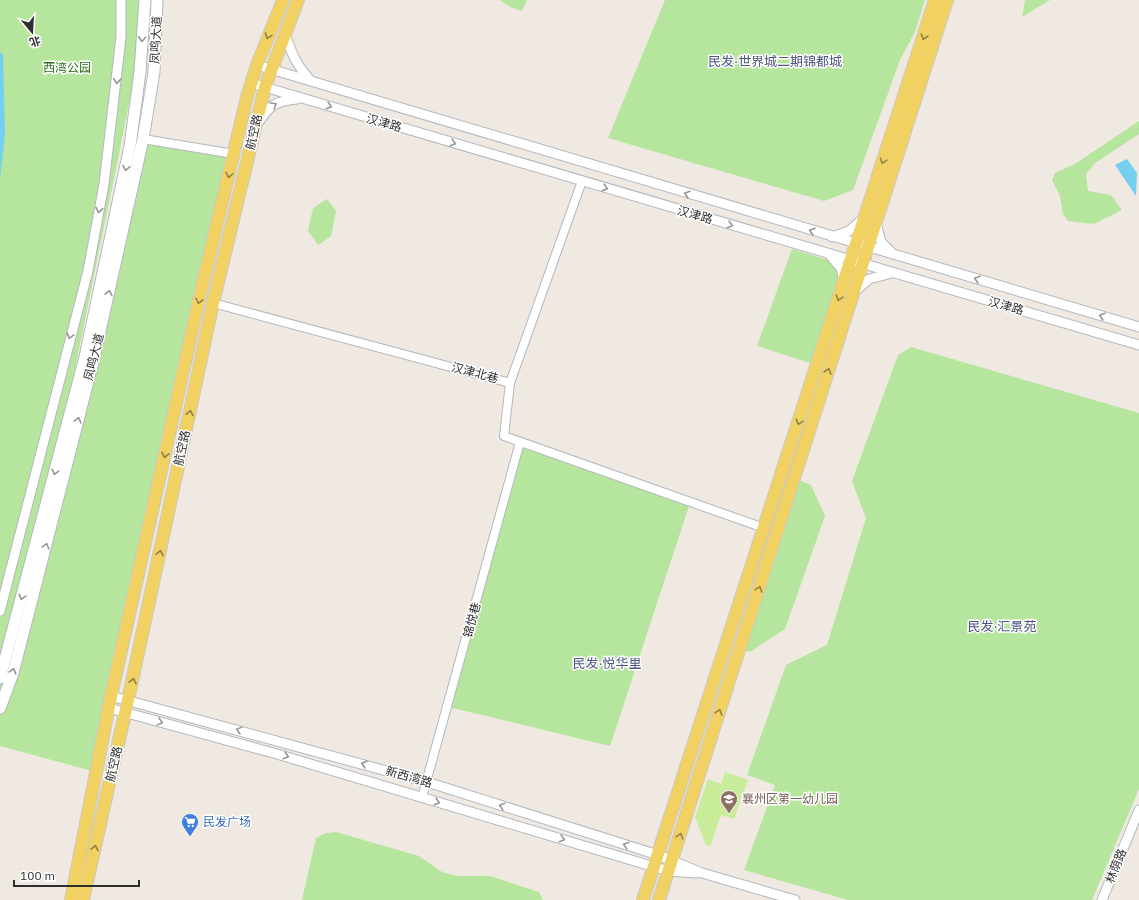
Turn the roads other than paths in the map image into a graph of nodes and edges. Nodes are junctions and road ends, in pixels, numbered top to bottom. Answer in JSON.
{"nodes":[{"id":1,"x":122,"y":0,"type":"edge"},
{"id":2,"x":145,"y":0,"type":"edge"},
{"id":3,"x":157,"y":0,"type":"edge"},
{"id":4,"x":282,"y":0,"type":"edge"},
{"id":5,"x":298,"y":0,"type":"edge"},
{"id":6,"x":935,"y":0,"type":"edge"},
{"id":7,"x":947,"y":0,"type":"edge"},
{"id":8,"x":285,"y":34,"type":"junction"},
{"id":9,"x":257,"y":65,"type":"junction"},
{"id":10,"x":271,"y":70,"type":"junction"},
{"id":11,"x":312,"y":82,"type":"junction"},
{"id":12,"x":251,"y":83,"type":"junction"},
{"id":13,"x":265,"y":87,"type":"junction"},
{"id":14,"x":303,"y":99,"type":"junction"},
{"id":15,"x":255,"y":128,"type":"junction"},
{"id":16,"x":143,"y":140,"type":"junction"},
{"id":17,"x":234,"y":154,"type":"junction"},
{"id":18,"x":582,"y":181,"type":"junction"},
{"id":19,"x":871,"y":220,"type":"junction"},
{"id":20,"x":832,"y":237,"type":"junction"},
{"id":21,"x":862,"y":246,"type":"junction"},
{"id":22,"x":830,"y":255,"type":"junction"},
{"id":23,"x":894,"y":255,"type":"junction"},
{"id":24,"x":857,"y":263,"type":"junction"},
{"id":25,"x":892,"y":273,"type":"junction"},
{"id":26,"x":844,"y":282,"type":"junction"},
{"id":27,"x":853,"y":293,"type":"junction"},
{"id":28,"x":213,"y":303,"type":"junction"},
{"id":29,"x":1139,"y":327,"type":"edge"},
{"id":30,"x":1139,"y":345,"type":"edge"},
{"id":31,"x":510,"y":382,"type":"junction"},
{"id":32,"x":520,"y":442,"type":"junction"},
{"id":33,"x":764,"y":528,"type":"junction"},
{"id":34,"x":0,"y":611,"type":"edge"},
{"id":35,"x":0,"y":678,"type":"edge"},
{"id":36,"x":128,"y":700,"type":"junction"},
{"id":37,"x":110,"y":702,"type":"junction"},
{"id":38,"x":0,"y":708,"type":"edge"},
{"id":39,"x":126,"y":713,"type":"junction"},
{"id":40,"x":427,"y":782,"type":"junction"},
{"id":41,"x":422,"y":797,"type":"junction"},
{"id":42,"x":1139,"y":810,"type":"edge"},
{"id":43,"x":658,"y":855,"type":"junction"},
{"id":44,"x":672,"y":860,"type":"junction"},
{"id":45,"x":654,"y":867,"type":"junction"},
{"id":46,"x":668,"y":871,"type":"junction"},
{"id":47,"x":702,"y":873,"type":"junction"},
{"id":48,"x":71,"y":900,"type":"edge"},
{"id":49,"x":83,"y":900,"type":"edge"},
{"id":50,"x":644,"y":900,"type":"edge"},
{"id":51,"x":659,"y":900,"type":"edge"},
{"id":52,"x":795,"y":900,"type":"edge"},
{"id":53,"x":1102,"y":900,"type":"edge"}],
"edges":[{"from":1,"to":34,"type":"street","one_way":true},
{"from":2,"to":35,"type":"main road","name":"凤鸣大道","one_way":true},
{"from":3,"to":16,"type":"main road","name":"凤鸣大道"},
{"from":4,"to":9,"type":"main road","name":"航空路","one_way":true},
{"from":5,"to":8,"type":"main road","name":"航空路"},
{"from":6,"to":19,"type":"main road","one_way":true},
{"from":7,"to":19,"type":"main road"},
{"from":8,"to":10,"type":"main road","name":"航空路"},
{"from":8,"to":11,"type":"street"},
{"from":9,"to":10,"type":"street","name":"汉津路"},
{"from":9,"to":12,"type":"main road","name":"航空路"},
{"from":10,"to":11,"type":"street","name":"汉津路"},
{"from":10,"to":13,"type":"main road","name":"航空路"},
{"from":20,"to":11,"type":"street","name":"汉津路","one_way":true},
{"from":12,"to":13,"type":"street","name":"汉津路"},
{"from":12,"to":17,"type":"main road","name":"航空路"},
{"from":13,"to":14,"type":"street","name":"汉津路"},
{"from":13,"to":15,"type":"main road","name":"航空路"},
{"from":15,"to":14,"type":"street","one_way":true},
{"from":14,"to":18,"type":"street","name":"汉津路","one_way":true},
{"from":15,"to":28,"type":"main road","name":"航空路"},
{"from":16,"to":17,"type":"street"},
{"from":38,"to":16,"type":"main road","name":"凤鸣大道","one_way":true},
{"from":17,"to":37,"type":"main road","name":"航空路","one_way":true},
{"from":18,"to":22,"type":"street","name":"汉津路","one_way":true},
{"from":18,"to":31,"type":"street"},
{"from":19,"to":20,"type":"street"},
{"from":19,"to":21,"type":"main road"},
{"from":19,"to":23,"type":"street"},
{"from":20,"to":21,"type":"street","name":"汉津路"},
{"from":21,"to":23,"type":"street","name":"汉津路"},
{"from":21,"to":24,"type":"main road"},
{"from":22,"to":24,"type":"street","name":"汉津路"},
{"from":22,"to":26,"type":"street"},
{"from":29,"to":23,"type":"street","name":"汉津路","one_way":true},
{"from":24,"to":25,"type":"street","name":"汉津路"},
{"from":24,"to":26,"type":"main road"},
{"from":24,"to":27,"type":"main road"},
{"from":25,"to":27,"type":"street"},
{"from":25,"to":30,"type":"street","name":"汉津路"},
{"from":26,"to":33,"type":"main road","one_way":true},
{"from":44,"to":27,"type":"main road","one_way":true},
{"from":28,"to":31,"type":"street","name":"汉津北巷"},
{"from":36,"to":28,"type":"main road","name":"航空路","one_way":true},
{"from":31,"to":32,"type":"street","name":"汉津北巷"},
{"from":32,"to":33,"type":"street","name":"汉津北巷"},
{"from":32,"to":40,"type":"street","name":"锦悦巷"},
{"from":33,"to":43,"type":"main road"},
{"from":36,"to":37,"type":"street","name":"新西湾路"},
{"from":36,"to":39,"type":"main road","name":"航空路"},
{"from":40,"to":36,"type":"street","name":"新西湾路","one_way":true},
{"from":37,"to":39,"type":"street","name":"新西湾路"},
{"from":37,"to":48,"type":"main road","name":"航空路"},
{"from":39,"to":41,"type":"street","name":"新西湾路","one_way":true},
{"from":49,"to":39,"type":"main road","name":"航空路","one_way":true},
{"from":40,"to":41,"type":"street","name":"锦悦巷"},
{"from":43,"to":40,"type":"street","name":"新西湾路","one_way":true},
{"from":41,"to":45,"type":"street","name":"新西湾路","one_way":true},
{"from":42,"to":53,"type":"street","name":"林荫路"},
{"from":43,"to":44,"type":"street","name":"新西湾路"},
{"from":43,"to":45,"type":"main road"},
{"from":44,"to":46,"type":"main road"},
{"from":44,"to":47,"type":"street","name":"新西湾路"},
{"from":45,"to":46,"type":"street","name":"新西湾路"},
{"from":45,"to":50,"type":"main road"},
{"from":46,"to":47,"type":"street","name":"新西湾路"},
{"from":46,"to":51,"type":"main road"},
{"from":47,"to":52,"type":"street","name":"新西湾路"}]}
